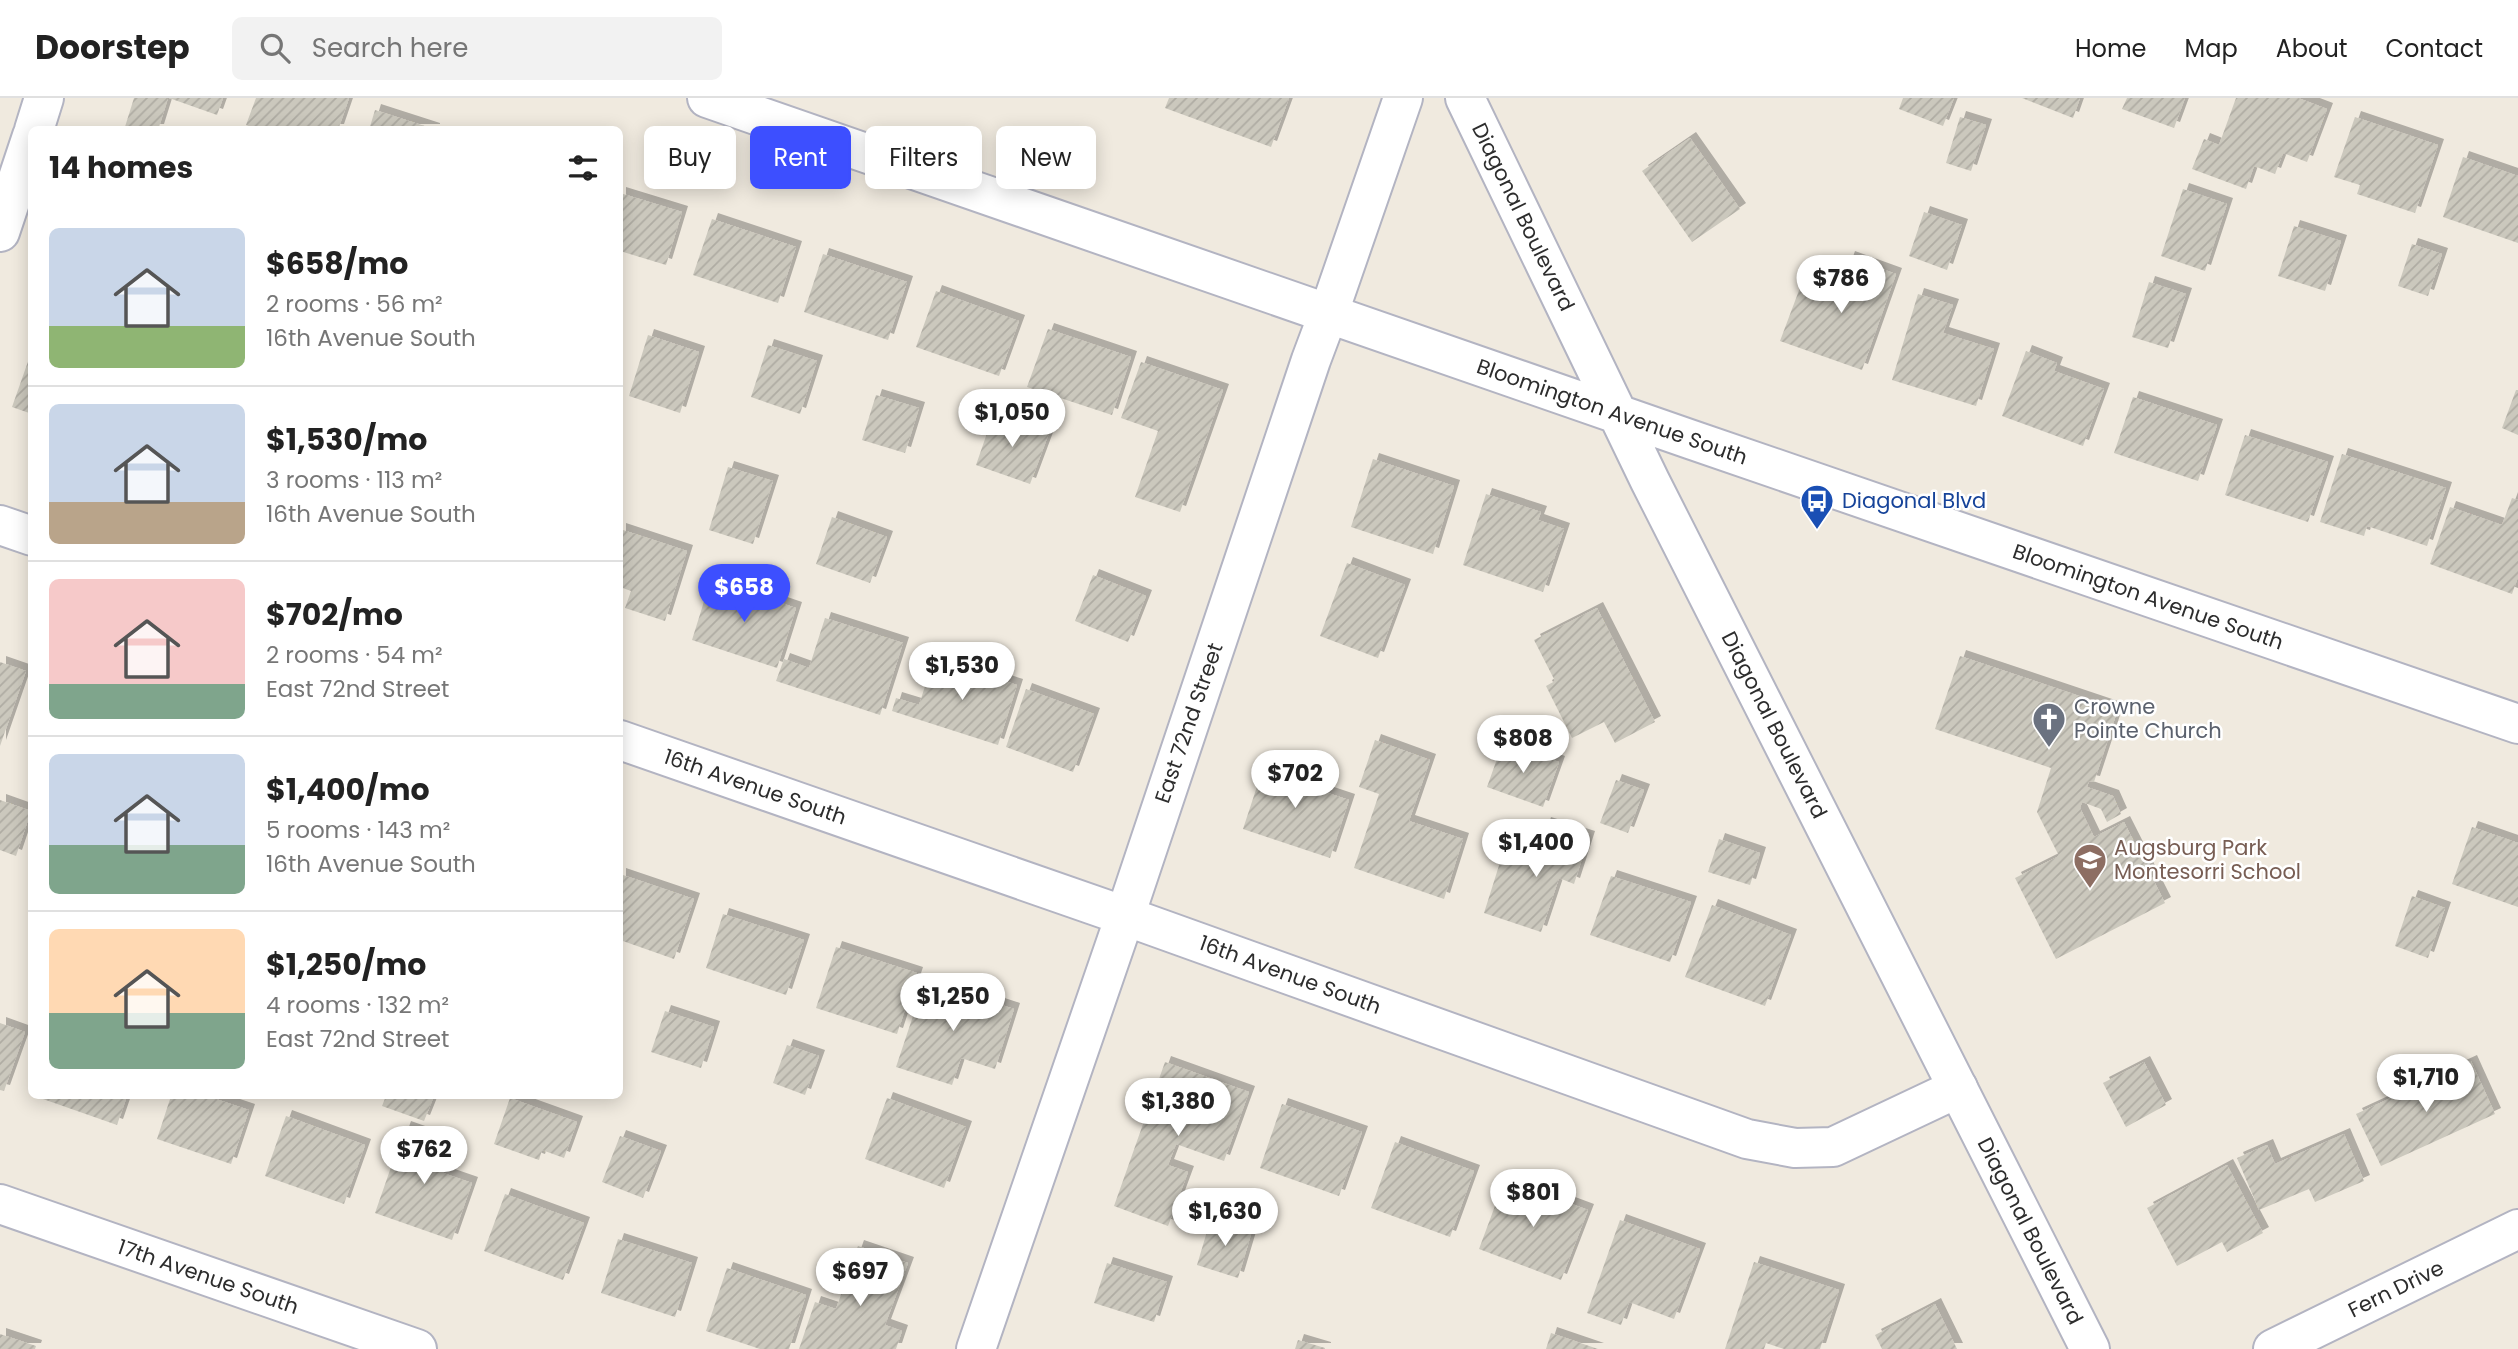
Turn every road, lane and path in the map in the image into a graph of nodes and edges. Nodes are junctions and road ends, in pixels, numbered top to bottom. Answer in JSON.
{"nodes":[{"id":1,"x":44,"y":98,"type":"edge"},
{"id":2,"x":707,"y":98,"type":"edge"},
{"id":3,"x":1403,"y":98,"type":"edge"},
{"id":4,"x":1465,"y":98,"type":"edge"},
{"id":5,"x":35,"y":126,"type":"edge"},
{"id":6,"x":28,"y":148,"type":"edge"},
{"id":7,"x":0,"y":232,"type":"edge"},
{"id":8,"x":1329,"y":313,"type":"junction"},
{"id":9,"x":1619,"y":413,"type":"junction"},
{"id":10,"x":0,"y":525,"type":"edge"},
{"id":11,"x":28,"y":535,"type":"edge"},
{"id":12,"x":2518,"y":724,"type":"edge"},
{"id":13,"x":623,"y":741,"type":"edge"},
{"id":14,"x":1125,"y":916,"type":"junction"},
{"id":15,"x":1958,"y":1088,"type":"junction"},
{"id":16,"x":0,"y":1204,"type":"edge"},
{"id":17,"x":2518,"y":1229,"type":"edge"},
{"id":18,"x":417,"y":1349,"type":"edge"},
{"id":19,"x":976,"y":1349,"type":"edge"},
{"id":20,"x":2090,"y":1349,"type":"edge"},
{"id":21,"x":2273,"y":1349,"type":"edge"}],
"edges":[{"from":1,"to":5,"type":"street"},
{"from":2,"to":8,"type":"street","name":"Bloomington Avenue South"},
{"from":3,"to":8,"type":"street","name":"East 72nd Street"},
{"from":4,"to":9,"type":"street","name":"Diagonal Boulevard"},
{"from":6,"to":7,"type":"street"},
{"from":8,"to":9,"type":"street","name":"Bloomington Avenue South"},
{"from":8,"to":14,"type":"street","name":"East 72nd Street"},
{"from":9,"to":12,"type":"street","name":"Bloomington Avenue South"},
{"from":9,"to":15,"type":"street","name":"Diagonal Boulevard"},
{"from":10,"to":11,"type":"street"},
{"from":13,"to":14,"type":"street","name":"16th Avenue South"},
{"from":14,"to":15,"type":"street","name":"16th Avenue South"},
{"from":14,"to":19,"type":"street","name":"East 72nd Street"},
{"from":15,"to":20,"type":"street","name":"Diagonal Boulevard"},
{"from":16,"to":18,"type":"street","name":"17th Avenue South"},
{"from":17,"to":21,"type":"street","name":"Fern Drive"}]}
